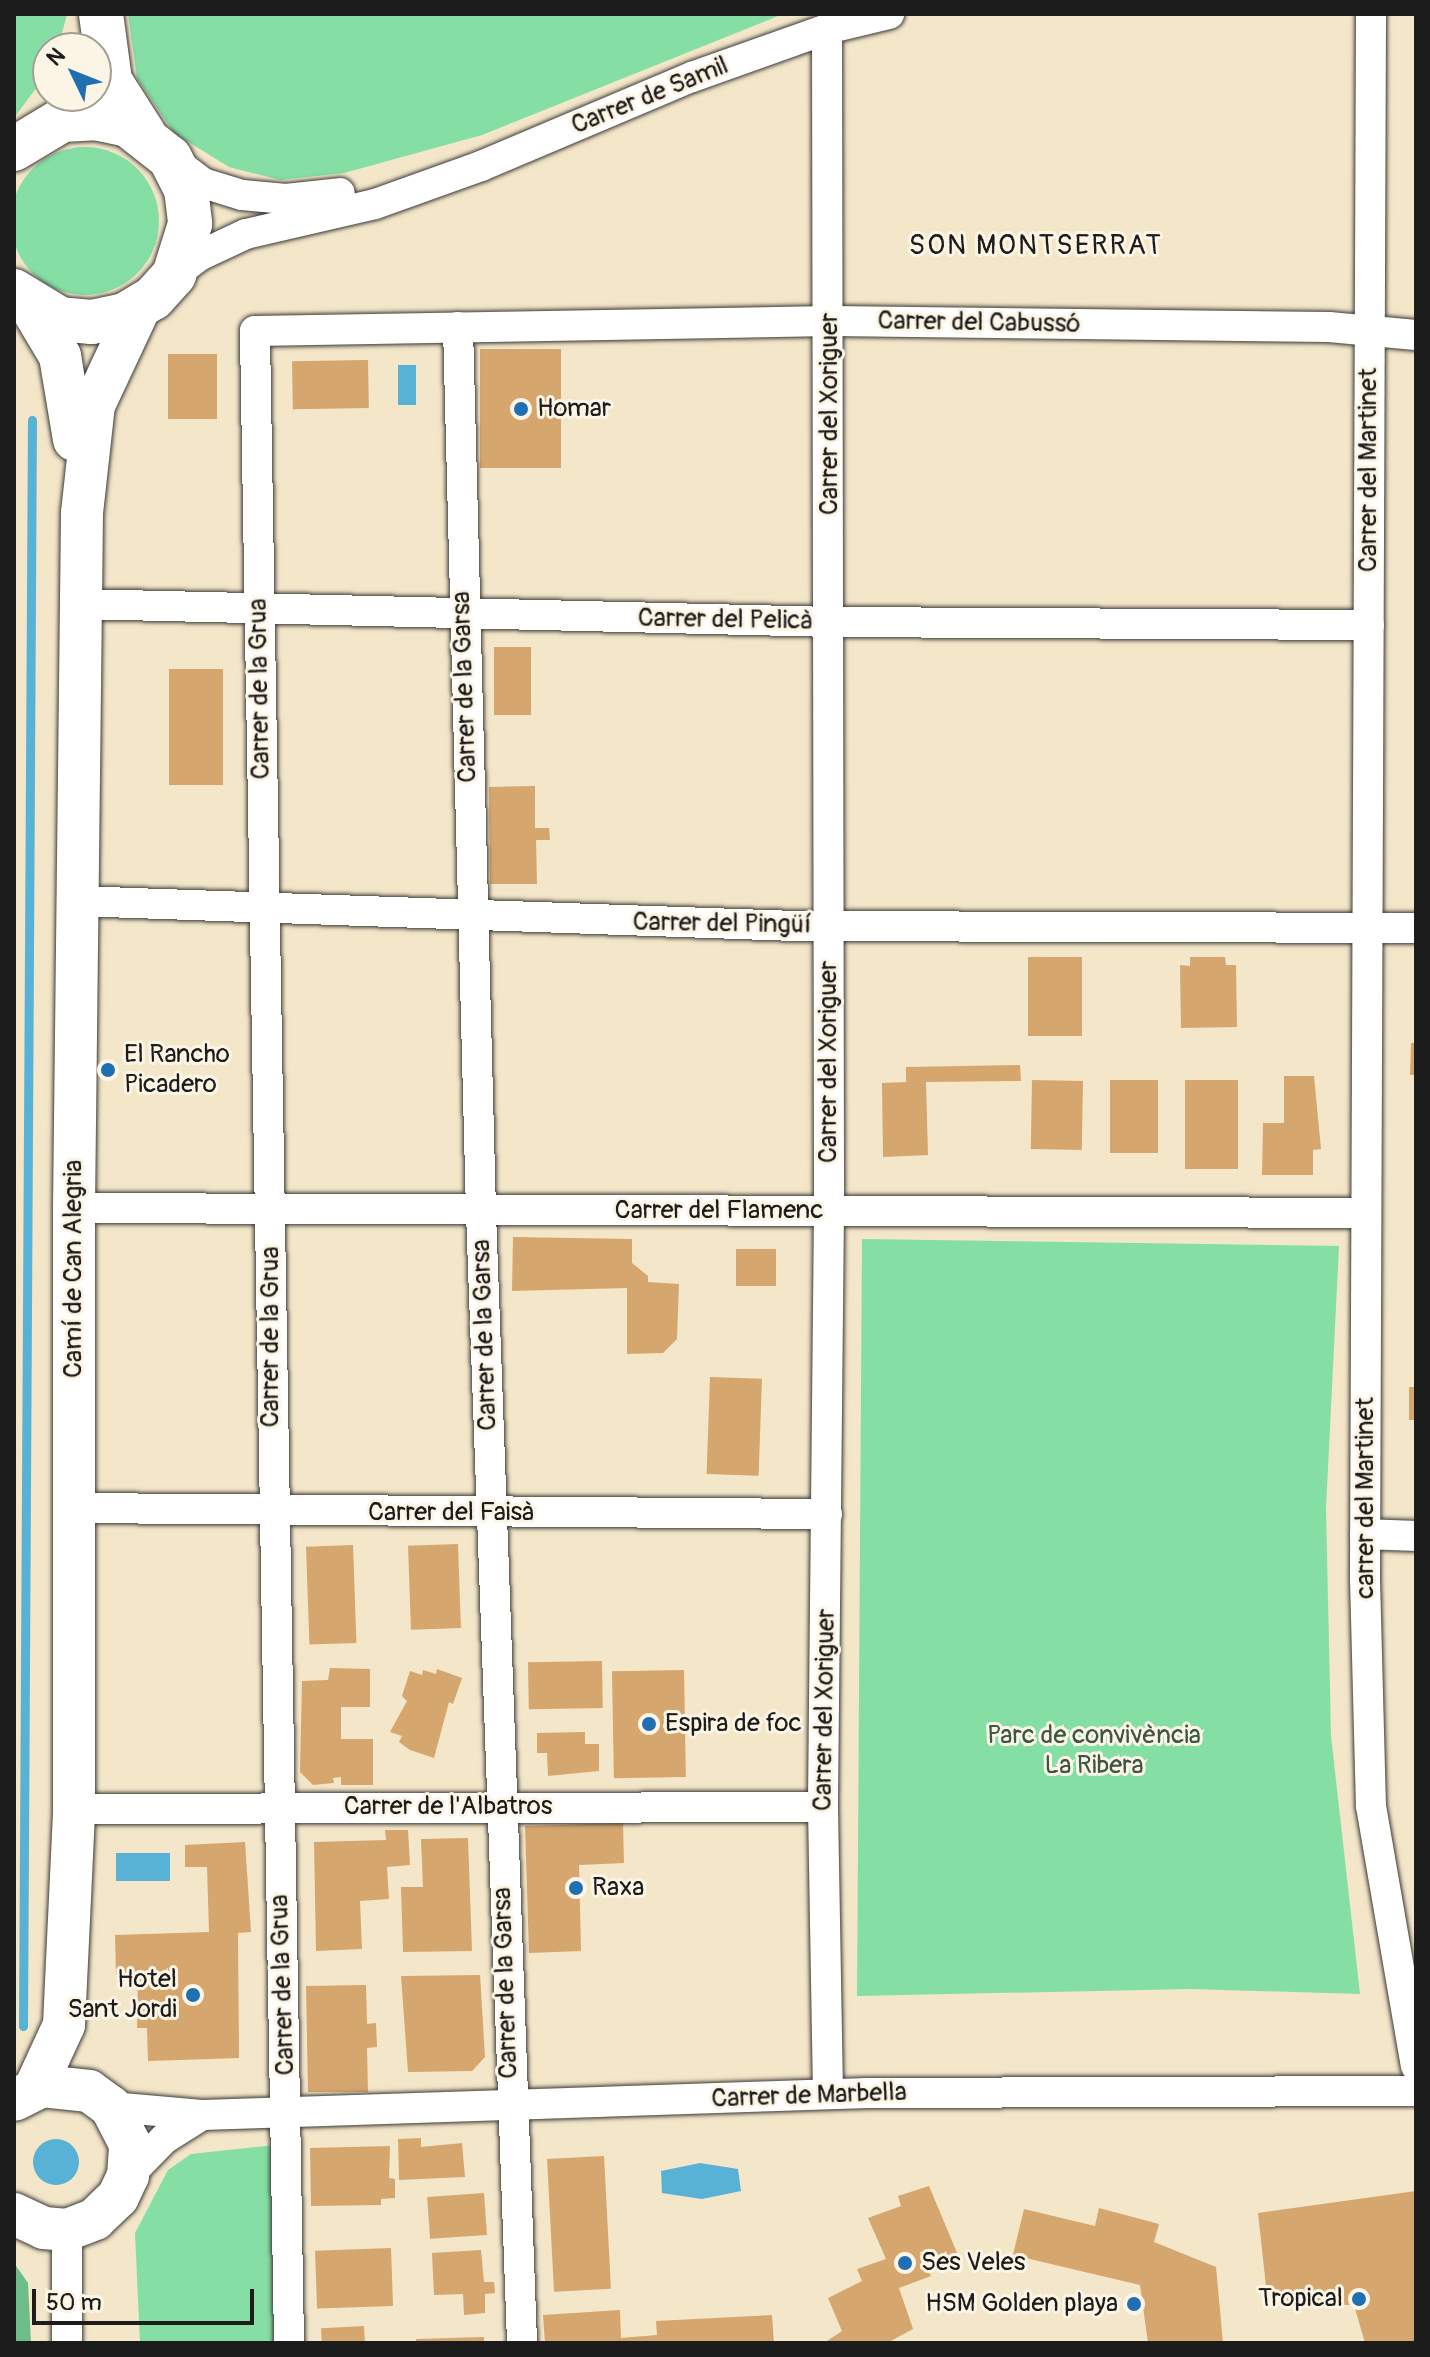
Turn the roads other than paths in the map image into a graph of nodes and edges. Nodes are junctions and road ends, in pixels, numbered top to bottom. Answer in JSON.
{"nodes":[{"id":1,"x":101,"y":14,"type":"edge"},
{"id":2,"x":889,"y":14,"type":"edge"},
{"id":3,"x":1371,"y":14,"type":"edge"},
{"id":4,"x":827,"y":29,"type":"junction"},
{"id":5,"x":39,"y":124,"type":"edge"},
{"id":6,"x":157,"y":146,"type":"junction"},
{"id":7,"x":413,"y":187,"type":"junction"},
{"id":8,"x":174,"y":275,"type":"junction"},
{"id":9,"x":21,"y":298,"type":"edge"},
{"id":10,"x":139,"y":309,"type":"junction"},
{"id":11,"x":831,"y":321,"type":"junction"},
{"id":12,"x":458,"y":327,"type":"junction"},
{"id":13,"x":255,"y":331,"type":"joint"},
{"id":14,"x":1369,"y":331,"type":"junction"},
{"id":15,"x":1416,"y":335,"type":"edge"},
{"id":16,"x":82,"y":513,"type":"junction"},
{"id":17,"x":80,"y":604,"type":"junction"},
{"id":18,"x":258,"y":609,"type":"junction"},
{"id":19,"x":463,"y":614,"type":"junction"},
{"id":20,"x":830,"y":622,"type":"junction"},
{"id":21,"x":1369,"y":625,"type":"junction"},
{"id":22,"x":76,"y":901,"type":"junction"},
{"id":23,"x":263,"y":909,"type":"junction"},
{"id":24,"x":473,"y":918,"type":"junction"},
{"id":25,"x":1368,"y":926,"type":"junction"},
{"id":26,"x":829,"y":927,"type":"junction"},
{"id":27,"x":1416,"y":928,"type":"edge"},
{"id":28,"x":271,"y":1207,"type":"junction"},
{"id":29,"x":74,"y":1208,"type":"junction"},
{"id":30,"x":829,"y":1210,"type":"junction"},
{"id":31,"x":481,"y":1213,"type":"junction"},
{"id":32,"x":1365,"y":1213,"type":"junction"},
{"id":33,"x":75,"y":1508,"type":"junction"},
{"id":34,"x":272,"y":1512,"type":"junction"},
{"id":35,"x":491,"y":1513,"type":"junction"},
{"id":36,"x":827,"y":1514,"type":"junction"},
{"id":37,"x":1365,"y":1534,"type":"junction"},
{"id":38,"x":1416,"y":1536,"type":"edge"},
{"id":39,"x":278,"y":1806,"type":"junction"},
{"id":40,"x":823,"y":1807,"type":"junction"},
{"id":41,"x":500,"y":1808,"type":"junction"},
{"id":42,"x":74,"y":1809,"type":"junction"},
{"id":43,"x":64,"y":2025,"type":"junction"},
{"id":44,"x":1416,"y":2066,"type":"edge"},
{"id":45,"x":1416,"y":2091,"type":"edge"},
{"id":46,"x":828,"y":2094,"type":"junction"},
{"id":47,"x":21,"y":2095,"type":"edge"},
{"id":48,"x":106,"y":2102,"type":"junction"},
{"id":49,"x":510,"y":2105,"type":"junction"},
{"id":50,"x":287,"y":2112,"type":"junction"},
{"id":51,"x":202,"y":2115,"type":"junction"},
{"id":52,"x":128,"y":2176,"type":"junction"},
{"id":53,"x":14,"y":2214,"type":"edge"},
{"id":54,"x":67,"y":2230,"type":"junction"},
{"id":55,"x":67,"y":2343,"type":"edge"},
{"id":56,"x":289,"y":2343,"type":"edge"},
{"id":57,"x":522,"y":2343,"type":"edge"}],
"edges":[{"from":1,"to":6,"type":"main road"},
{"from":2,"to":4,"type":"street","name":"Carrer de Samil"},
{"from":3,"to":14,"type":"street","name":"Carrer del Martinet"},
{"from":4,"to":7,"type":"street","name":"Carrer de Samil"},
{"from":4,"to":11,"type":"street","name":"Carrer del Xoriguer"},
{"from":5,"to":6,"type":"main road"},
{"from":6,"to":7,"type":"street","name":"Carrer de Samil"},
{"from":6,"to":8,"type":"main road"},
{"from":7,"to":8,"type":"street","name":"Carrer de Samil"},
{"from":8,"to":10,"type":"main road"},
{"from":9,"to":10,"type":"main road"},
{"from":9,"to":16,"type":"street","name":"Camí de Can Alegria"},
{"from":10,"to":16,"type":"street","name":"Camí de Can Alegria"},
{"from":11,"to":12,"type":"street","name":"Carrer del Cabussó"},
{"from":11,"to":14,"type":"street","name":"Carrer del Cabussó"},
{"from":11,"to":20,"type":"street","name":"Carrer del Xoriguer"},
{"from":12,"to":13,"type":"street","name":"Carrer del Cabussó"},
{"from":12,"to":19,"type":"street","name":"Carrer de la Garsa"},
{"from":13,"to":18,"type":"street","name":"Carrer de la Grua"},
{"from":14,"to":15,"type":"street","name":"Carrer del Cabussó"},
{"from":14,"to":21,"type":"street","name":"Carrer del Martinet"},
{"from":16,"to":17,"type":"street","name":"Camí de Can Alegria"},
{"from":17,"to":18,"type":"street","name":"Carrer del Pelicà"},
{"from":17,"to":22,"type":"street","name":"Camí de Can Alegria"},
{"from":18,"to":19,"type":"street","name":"Carrer del Pelicà"},
{"from":18,"to":23,"type":"street","name":"Carrer de la Grua"},
{"from":19,"to":20,"type":"street","name":"Carrer del Pelicà"},
{"from":19,"to":24,"type":"street","name":"Carrer de la Garsa"},
{"from":20,"to":21,"type":"street","name":"Carrer del Pelicà"},
{"from":20,"to":26,"type":"street","name":"Carrer del Xoriguer"},
{"from":21,"to":25,"type":"street","name":"Carrer del Martinet"},
{"from":22,"to":23,"type":"street","name":"Carrer del Pingüí"},
{"from":22,"to":29,"type":"street","name":"Camí de Can Alegria"},
{"from":23,"to":24,"type":"street","name":"Carrer del Pingüí"},
{"from":23,"to":28,"type":"street","name":"Carrer de la Grua"},
{"from":24,"to":26,"type":"street","name":"Carrer del Pingüí"},
{"from":24,"to":31,"type":"street","name":"Carrer de la Garsa"},
{"from":25,"to":26,"type":"street","name":"Carrer del Pingüí"},
{"from":25,"to":27,"type":"street","name":"Carrer del Pingüí"},
{"from":25,"to":32,"type":"street","name":"carrer del Martinet"},
{"from":26,"to":30,"type":"street","name":"Carrer del Xoriguer"},
{"from":28,"to":29,"type":"street","name":"Carrer del Flamenc"},
{"from":28,"to":31,"type":"street","name":"Carrer del Flamenc"},
{"from":28,"to":34,"type":"street","name":"Carrer de la Grua"},
{"from":29,"to":33,"type":"street","name":"Camí de Can Alegria"},
{"from":30,"to":31,"type":"street","name":"Carrer del Flamenc"},
{"from":30,"to":32,"type":"street","name":"Carrer del Flamenc"},
{"from":30,"to":36,"type":"street","name":"Carrer del Xoriguer"},
{"from":31,"to":35,"type":"street","name":"Carrer de la Garsa"},
{"from":32,"to":37,"type":"street","name":"carrer del Martinet"},
{"from":33,"to":34,"type":"street","name":"Carrer del Faisà"},
{"from":33,"to":42,"type":"street","name":"Camí de Can Alegria"},
{"from":34,"to":35,"type":"street","name":"Carrer del Faisà"},
{"from":34,"to":39,"type":"street","name":"Carrer de la Grua"},
{"from":35,"to":36,"type":"street","name":"Carrer del Faisà"},
{"from":35,"to":41,"type":"street","name":"Carrer de la Garsa"},
{"from":36,"to":40,"type":"street","name":"Carrer del Xoriguer"},
{"from":37,"to":38,"type":"street"},
{"from":37,"to":44,"type":"street","name":"carrer del Martinet"},
{"from":39,"to":41,"type":"street","name":"Carrer de l'Albatros"},
{"from":39,"to":42,"type":"street","name":"Carrer de l'Albatros"},
{"from":39,"to":50,"type":"street","name":"Carrer de la Grua"},
{"from":40,"to":41,"type":"street","name":"Carrer de l'Albatros"},
{"from":40,"to":46,"type":"street","name":"Carrer del Xoriguer"},
{"from":41,"to":49,"type":"street","name":"Carrer de la Garsa"},
{"from":42,"to":43,"type":"street","name":"Camí de Can Alegria"},
{"from":43,"to":47,"type":"street"},
{"from":43,"to":48,"type":"street"},
{"from":45,"to":46,"type":"street","name":"Carrer de Marbella"},
{"from":46,"to":49,"type":"street","name":"Carrer de Marbella"},
{"from":47,"to":48,"type":"street"},
{"from":48,"to":51,"type":"street","name":"Carrer de Marbella"},
{"from":48,"to":52,"type":"street"},
{"from":49,"to":50,"type":"street","name":"Carrer de Marbella"},
{"from":49,"to":57,"type":"street","name":"Carrer de la Garsa"},
{"from":50,"to":51,"type":"street","name":"Carrer de Marbella"},
{"from":50,"to":56,"type":"street","name":"Carrer de la Grua"},
{"from":51,"to":52,"type":"street"},
{"from":52,"to":54,"type":"street"},
{"from":53,"to":54,"type":"street"},
{"from":54,"to":55,"type":"street"}]}
